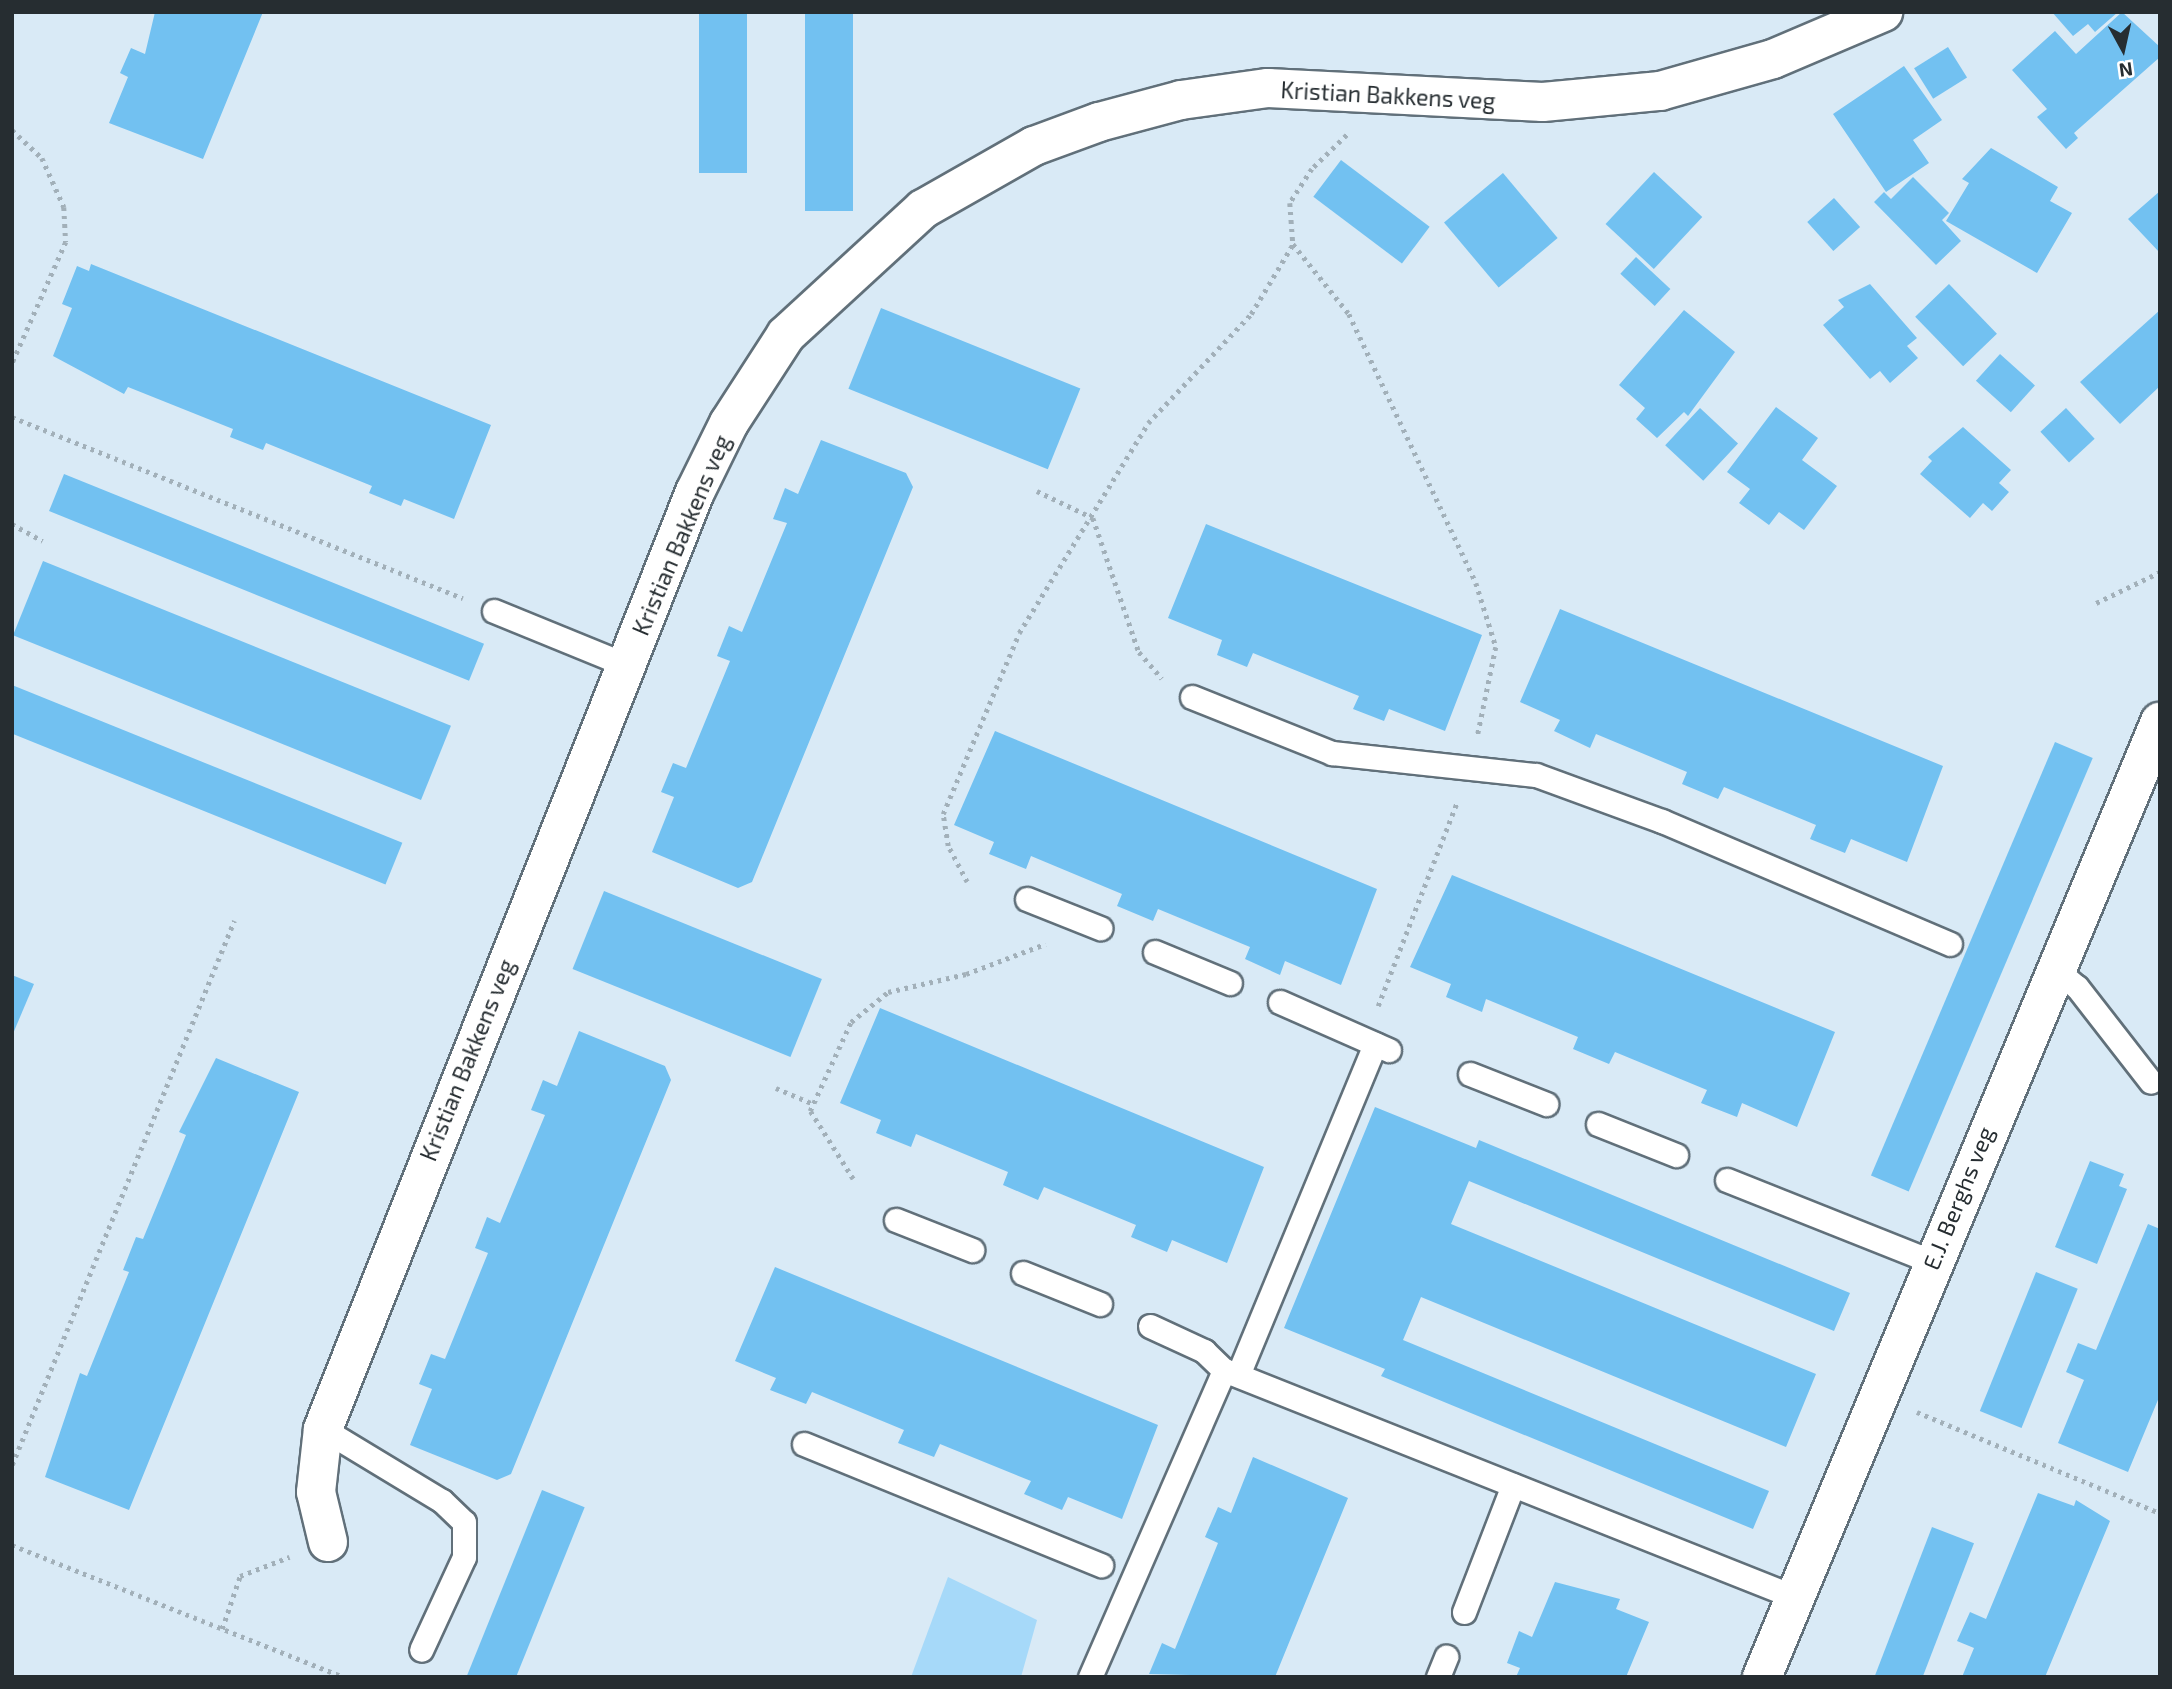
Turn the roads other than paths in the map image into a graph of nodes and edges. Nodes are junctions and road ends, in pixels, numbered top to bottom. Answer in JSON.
{"nodes":[{"id":1,"x":1883,"y":12,"type":"edge"},
{"id":2,"x":494,"y":611,"type":"road end"},
{"id":3,"x":626,"y":664,"type":"junction"},
{"id":4,"x":1192,"y":697,"type":"road end"},
{"id":5,"x":2160,"y":722,"type":"edge"},
{"id":6,"x":1027,"y":899,"type":"dead end"},
{"id":7,"x":1100,"y":928,"type":"dead end"},
{"id":8,"x":1950,"y":944,"type":"dead end"},
{"id":9,"x":1155,"y":952,"type":"dead end"},
{"id":10,"x":2054,"y":968,"type":"junction"},
{"id":11,"x":1230,"y":983,"type":"dead end"},
{"id":12,"x":1280,"y":1002,"type":"dead end"},
{"id":13,"x":1470,"y":1074,"type":"dead end"},
{"id":14,"x":2151,"y":1082,"type":"dead end"},
{"id":15,"x":1546,"y":1104,"type":"dead end"},
{"id":16,"x":1598,"y":1124,"type":"dead end"},
{"id":17,"x":1676,"y":1155,"type":"dead end"},
{"id":18,"x":1727,"y":1180,"type":"dead end"},
{"id":19,"x":896,"y":1220,"type":"dead end"},
{"id":20,"x":972,"y":1250,"type":"dead end"},
{"id":21,"x":1933,"y":1262,"type":"junction"},
{"id":22,"x":1023,"y":1273,"type":"dead end"},
{"id":23,"x":1100,"y":1304,"type":"dead end"},
{"id":24,"x":1150,"y":1326,"type":"dead end"},
{"id":25,"x":1231,"y":1372,"type":"junction"},
{"id":26,"x":323,"y":1429,"type":"junction"},
{"id":27,"x":804,"y":1444,"type":"dead end"},
{"id":28,"x":1513,"y":1485,"type":"junction"},
{"id":29,"x":328,"y":1542,"type":"road end"},
{"id":30,"x":1101,"y":1565,"type":"dead end"},
{"id":31,"x":1795,"y":1597,"type":"junction"},
{"id":32,"x":1464,"y":1612,"type":"dead end"},
{"id":33,"x":421,"y":1650,"type":"dead end"},
{"id":34,"x":1090,"y":1677,"type":"edge"},
{"id":35,"x":1762,"y":1677,"type":"edge"}],
"edges":[{"from":1,"to":3,"type":"street","name":"Kristian Bakkens veg"},
{"from":2,"to":3,"type":"lane"},
{"from":3,"to":26,"type":"street","name":"Kristian Bakkens veg"},
{"from":4,"to":8,"type":"lane"},
{"from":5,"to":10,"type":"street","name":"E.J. Berghs veg"},
{"from":6,"to":7,"type":"lane"},
{"from":9,"to":11,"type":"lane"},
{"from":10,"to":14,"type":"lane"},
{"from":10,"to":21,"type":"street","name":"E.J. Berghs veg"},
{"from":12,"to":25,"type":"lane"},
{"from":13,"to":15,"type":"lane"},
{"from":16,"to":17,"type":"lane"},
{"from":18,"to":21,"type":"lane"},
{"from":19,"to":20,"type":"lane"},
{"from":21,"to":31,"type":"street","name":"E.J. Berghs veg"},
{"from":22,"to":23,"type":"lane"},
{"from":24,"to":25,"type":"lane"},
{"from":25,"to":28,"type":"lane"},
{"from":25,"to":34,"type":"lane"},
{"from":26,"to":29,"type":"street","name":"Kristian Bakkens veg"},
{"from":26,"to":33,"type":"lane"},
{"from":27,"to":30,"type":"lane"},
{"from":28,"to":31,"type":"lane"},
{"from":28,"to":32,"type":"lane"},
{"from":31,"to":35,"type":"street","name":"E.J. Berghs veg"}]}
